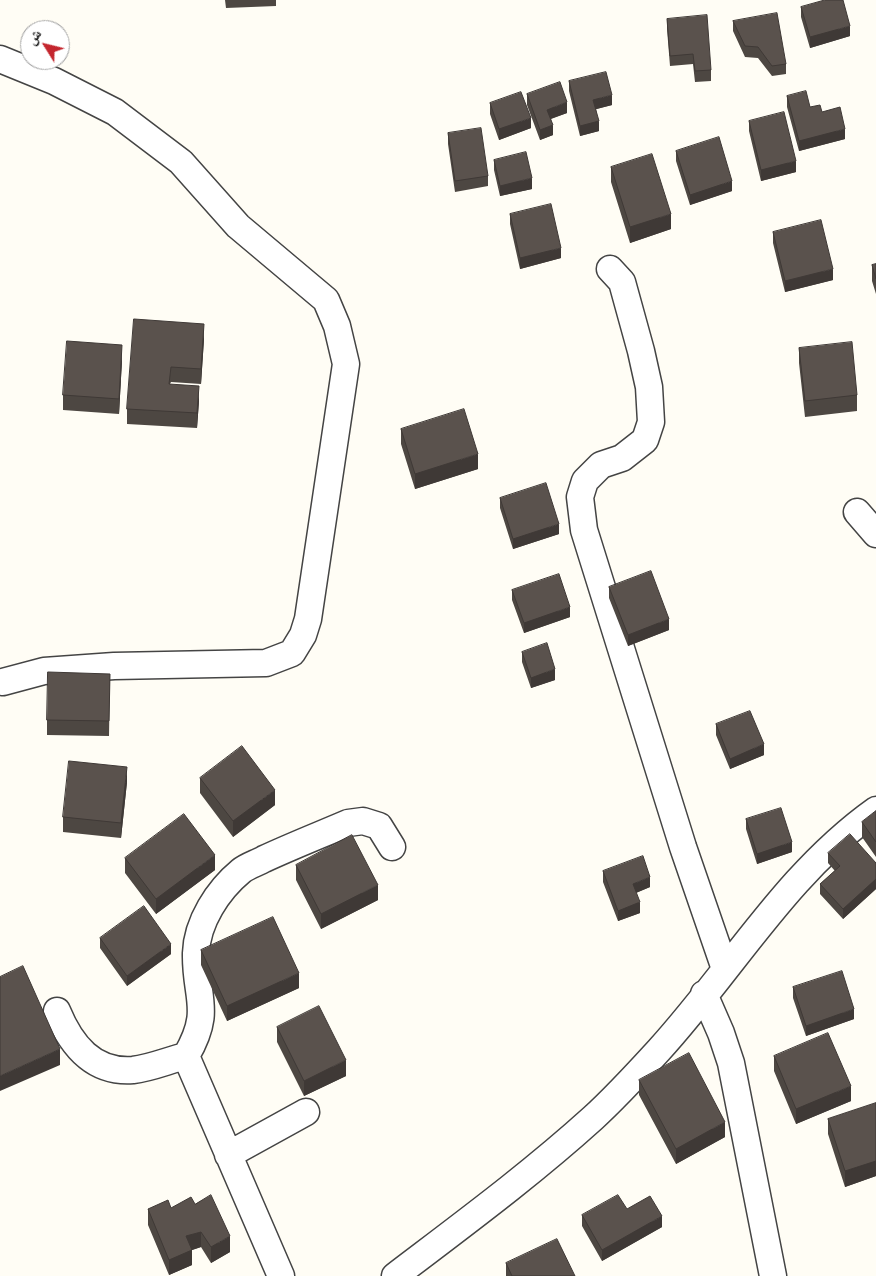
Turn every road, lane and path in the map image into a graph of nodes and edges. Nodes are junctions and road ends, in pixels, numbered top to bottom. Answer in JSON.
{"nodes":[{"id":1,"x":0,"y":59,"type":"edge"},
{"id":2,"x":610,"y":269,"type":"dead end"},
{"id":3,"x":857,"y":512,"type":"dead end"},
{"id":4,"x":876,"y":534,"type":"edge"},
{"id":5,"x":3,"y":682,"type":"dead end"},
{"id":6,"x":876,"y":810,"type":"edge"},
{"id":7,"x":392,"y":847,"type":"dead end"},
{"id":8,"x":726,"y":969,"type":"junction"},
{"id":9,"x":704,"y":994,"type":"junction"},
{"id":10,"x":58,"y":1011,"type":"dead end"},
{"id":11,"x":186,"y":1056,"type":"junction"},
{"id":12,"x":306,"y":1112,"type":"dead end"},
{"id":13,"x":228,"y":1155,"type":"junction"},
{"id":14,"x":281,"y":1276,"type":"edge"},
{"id":15,"x":395,"y":1276,"type":"edge"},
{"id":16,"x":773,"y":1276,"type":"edge"}],
"edges":[{"from":1,"to":5,"type":"street"},
{"from":2,"to":8,"type":"street"},
{"from":3,"to":4,"type":"street"},
{"from":6,"to":8,"type":"street"},
{"from":7,"to":11,"type":"street"},
{"from":8,"to":9,"type":"street"},
{"from":9,"to":15,"type":"street"},
{"from":9,"to":16,"type":"street"},
{"from":10,"to":11,"type":"street"},
{"from":11,"to":13,"type":"street"},
{"from":12,"to":13,"type":"street"},
{"from":13,"to":14,"type":"street"}]}
